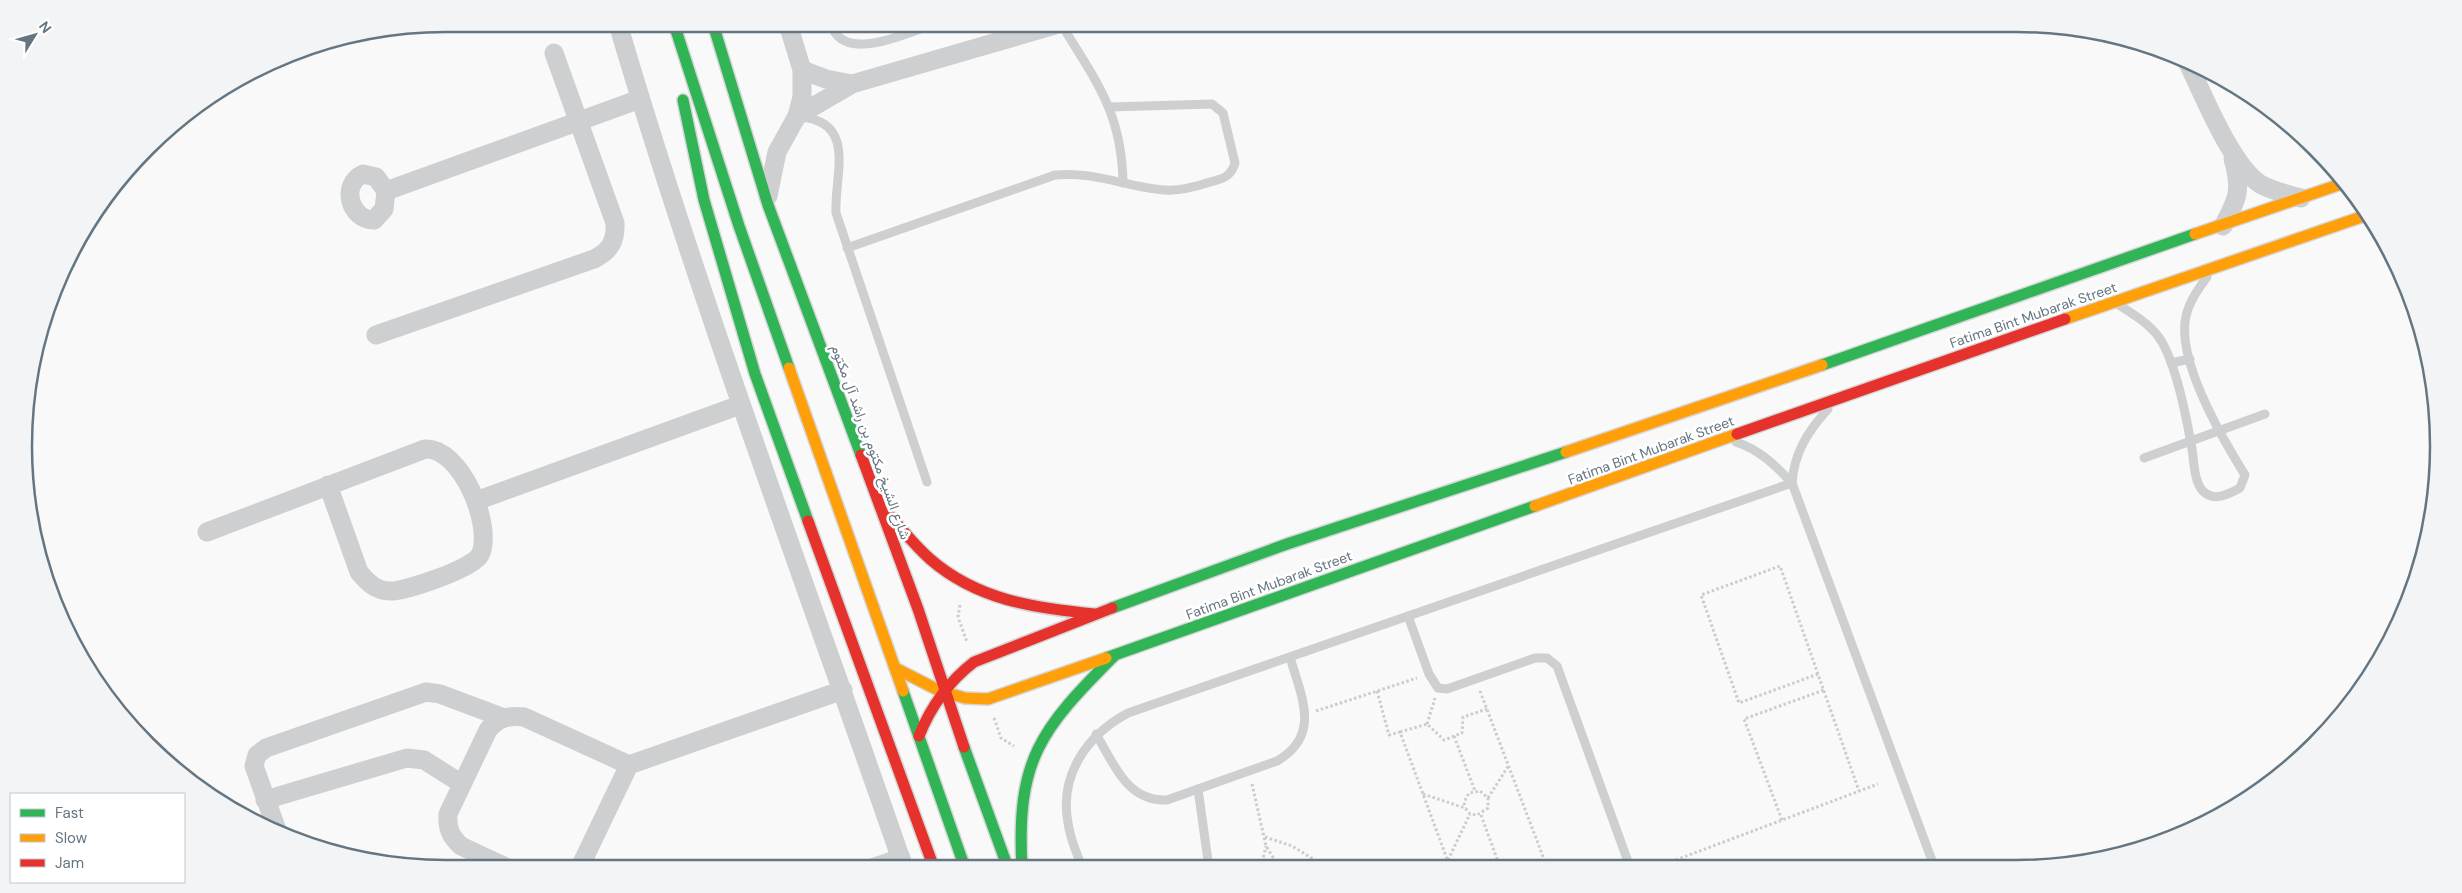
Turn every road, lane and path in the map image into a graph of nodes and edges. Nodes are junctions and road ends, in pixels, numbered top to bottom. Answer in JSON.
{"nodes":[{"id":1,"x":620,"y":32,"type":"edge"},
{"id":2,"x":676,"y":32,"type":"edge"},
{"id":3,"x":715,"y":32,"type":"edge"},
{"id":4,"x":790,"y":32,"type":"edge"},
{"id":5,"x":836,"y":32,"type":"edge"},
{"id":6,"x":907,"y":32,"type":"edge"},
{"id":7,"x":1014,"y":32,"type":"edge"},
{"id":8,"x":1065,"y":32,"type":"edge"},
{"id":9,"x":554,"y":53,"type":"dead end"},
{"id":10,"x":684,"y":58,"type":"junction"},
{"id":11,"x":802,"y":70,"type":"junction"},
{"id":12,"x":2191,"y":72,"type":"edge"},
{"id":13,"x":852,"y":84,"type":"junction"},
{"id":14,"x":640,"y":99,"type":"junction"},
{"id":15,"x":1110,"y":107,"type":"junction"},
{"id":16,"x":797,"y":116,"type":"junction"},
{"id":17,"x":579,"y":122,"type":"junction"},
{"id":18,"x":2230,"y":148,"type":"junction"},
{"id":19,"x":1123,"y":183,"type":"junction"},
{"id":20,"x":2337,"y":185,"type":"edge"},
{"id":21,"x":386,"y":191,"type":"dead end"},
{"id":22,"x":2300,"y":198,"type":"junction"},
{"id":23,"x":768,"y":205,"type":"junction"},
{"id":24,"x":2361,"y":217,"type":"edge"},
{"id":25,"x":2223,"y":226,"type":"junction"},
{"id":26,"x":847,"y":248,"type":"junction"},
{"id":27,"x":2212,"y":268,"type":"junction"},
{"id":28,"x":2116,"y":302,"type":"junction"},
{"id":29,"x":376,"y":335,"type":"dead end"},
{"id":30,"x":2190,"y":359,"type":"junction"},
{"id":31,"x":2171,"y":363,"type":"junction"},
{"id":32,"x":1838,"y":398,"type":"junction"},
{"id":33,"x":740,"y":405,"type":"junction"},
{"id":34,"x":2265,"y":414,"type":"dead end"},
{"id":35,"x":2219,"y":431,"type":"junction"},
{"id":36,"x":1723,"y":440,"type":"junction"},
{"id":37,"x":2191,"y":441,"type":"junction"},
{"id":38,"x":2144,"y":458,"type":"dead end"},
{"id":39,"x":927,"y":482,"type":"dead end"},
{"id":40,"x":1792,"y":483,"type":"junction"},
{"id":41,"x":328,"y":485,"type":"junction"},
{"id":42,"x":476,"y":501,"type":"junction"},
{"id":43,"x":878,"y":503,"type":"junction"},
{"id":44,"x":207,"y":532,"type":"dead end"},
{"id":45,"x":867,"y":585,"type":"junction"},
{"id":46,"x":885,"y":602,"type":"dead end"},
{"id":47,"x":918,"y":609,"type":"junction"},
{"id":48,"x":1094,"y":614,"type":"junction"},
{"id":49,"x":1408,"y":616,"type":"junction"},
{"id":50,"x":958,"y":617,"type":"dead end"},
{"id":51,"x":909,"y":620,"type":"dead end"},
{"id":52,"x":1000,"y":652,"type":"junction"},
{"id":53,"x":1114,"y":656,"type":"junction"},
{"id":54,"x":1290,"y":657,"type":"junction"},
{"id":55,"x":974,"y":662,"type":"junction"},
{"id":56,"x":896,"y":668,"type":"junction"},
{"id":57,"x":990,"y":670,"type":"dead end"},
{"id":58,"x":1429,"y":674,"type":"junction"},
{"id":59,"x":1818,"y":674,"type":"junction"},
{"id":60,"x":1476,"y":678,"type":"junction"},
{"id":61,"x":997,"y":685,"type":"dead end"},
{"id":62,"x":1438,"y":688,"type":"junction"},
{"id":63,"x":843,"y":690,"type":"junction"},
{"id":64,"x":944,"y":690,"type":"junction"},
{"id":65,"x":1824,"y":690,"type":"junction"},
{"id":66,"x":1377,"y":691,"type":"junction"},
{"id":67,"x":1011,"y":692,"type":"junction"},
{"id":68,"x":1487,"y":709,"type":"junction"},
{"id":69,"x":1306,"y":714,"type":"junction"},
{"id":70,"x":504,"y":718,"type":"junction"},
{"id":71,"x":1426,"y":724,"type":"junction"},
{"id":72,"x":1400,"y":732,"type":"junction"},
{"id":73,"x":1096,"y":734,"type":"junction"},
{"id":74,"x":919,"y":736,"type":"junction"},
{"id":75,"x":1454,"y":736,"type":"junction"},
{"id":76,"x":629,"y":765,"type":"junction"},
{"id":77,"x":1509,"y":765,"type":"junction"},
{"id":78,"x":1249,"y":771,"type":"junction"},
{"id":79,"x":959,"y":773,"type":"dead end"},
{"id":80,"x":948,"y":778,"type":"dead end"},
{"id":81,"x":977,"y":778,"type":"junction"},
{"id":82,"x":462,"y":784,"type":"junction"},
{"id":83,"x":1878,"y":784,"type":"dead end"},
{"id":84,"x":1198,"y":789,"type":"junction"},
{"id":85,"x":1475,"y":791,"type":"junction"},
{"id":86,"x":1859,"y":791,"type":"junction"},
{"id":87,"x":1423,"y":794,"type":"junction"},
{"id":88,"x":1488,"y":798,"type":"junction"},
{"id":89,"x":266,"y":800,"type":"junction"},
{"id":90,"x":942,"y":805,"type":"junction"},
{"id":91,"x":1465,"y":808,"type":"junction"},
{"id":92,"x":1470,"y":814,"type":"junction"},
{"id":93,"x":1481,"y":815,"type":"junction"},
{"id":94,"x":1782,"y":820,"type":"junction"},
{"id":95,"x":274,"y":823,"type":"edge"},
{"id":96,"x":1264,"y":838,"type":"junction"},
{"id":97,"x":1266,"y":846,"type":"junction"},
{"id":98,"x":491,"y":860,"type":"edge"},
{"id":99,"x":583,"y":860,"type":"edge"},
{"id":100,"x":902,"y":860,"type":"edge"},
{"id":101,"x":931,"y":860,"type":"edge"},
{"id":102,"x":961,"y":860,"type":"edge"},
{"id":103,"x":1005,"y":860,"type":"edge"},
{"id":104,"x":1022,"y":860,"type":"edge"},
{"id":105,"x":1080,"y":860,"type":"edge"},
{"id":106,"x":1208,"y":860,"type":"edge"},
{"id":107,"x":1263,"y":860,"type":"edge"},
{"id":108,"x":1275,"y":860,"type":"edge"},
{"id":109,"x":1316,"y":860,"type":"edge"},
{"id":110,"x":1448,"y":860,"type":"joint"},
{"id":111,"x":1497,"y":860,"type":"edge"},
{"id":112,"x":1545,"y":860,"type":"edge"},
{"id":113,"x":1627,"y":860,"type":"edge"},
{"id":114,"x":1673,"y":860,"type":"edge"},
{"id":115,"x":1932,"y":860,"type":"edge"}],
"edges":[{"from":1,"to":14,"type":"street"},
{"from":2,"to":10,"type":"main road"},
{"from":3,"to":23,"type":"main road","name":"شارع الشيخ مكتوم بن راشد آل مكتوم"},
{"from":4,"to":11,"type":"street"},
{"from":5,"to":6,"type":"lane"},
{"from":7,"to":13,"type":"street"},
{"from":8,"to":15,"type":"lane"},
{"from":9,"to":17,"type":"street"},
{"from":10,"to":45,"type":"main road"},
{"from":10,"to":101,"type":"main road"},
{"from":11,"to":13,"type":"street"},
{"from":11,"to":16,"type":"street"},
{"from":12,"to":18,"type":"street"},
{"from":13,"to":16,"type":"street"},
{"from":14,"to":17,"type":"street"},
{"from":14,"to":33,"type":"street"},
{"from":15,"to":19,"type":"lane"},
{"from":15,"to":19,"type":"lane"},
{"from":16,"to":23,"type":"street"},
{"from":16,"to":26,"type":"lane"},
{"from":17,"to":21,"type":"street"},
{"from":17,"to":29,"type":"street"},
{"from":18,"to":22,"type":"street"},
{"from":18,"to":25,"type":"street"},
{"from":19,"to":26,"type":"lane"},
{"from":20,"to":22,"type":"main road","name":"Fatima Bint Mubarak Street"},
{"from":22,"to":25,"type":"main road","name":"Fatima Bint Mubarak Street"},
{"from":23,"to":43,"type":"main road","name":"شارع الشيخ مكتوم بن راشد آل مكتوم"},
{"from":24,"to":27,"type":"main road","name":"Fatima Bint Mubarak Street"},
{"from":25,"to":48,"type":"main road","name":"Fatima Bint Mubarak Street"},
{"from":26,"to":39,"type":"lane"},
{"from":27,"to":28,"type":"main road","name":"Fatima Bint Mubarak Street"},
{"from":27,"to":30,"type":"lane"},
{"from":28,"to":31,"type":"lane"},
{"from":28,"to":32,"type":"main road","name":"Fatima Bint Mubarak Street"},
{"from":30,"to":31,"type":"lane"},
{"from":30,"to":35,"type":"lane"},
{"from":31,"to":37,"type":"lane"},
{"from":32,"to":36,"type":"main road","name":"Fatima Bint Mubarak Street"},
{"from":32,"to":40,"type":"lane"},
{"from":33,"to":42,"type":"street"},
{"from":33,"to":63,"type":"street"},
{"from":34,"to":35,"type":"lane"},
{"from":35,"to":37,"type":"lane"},
{"from":35,"to":37,"type":"lane"},
{"from":36,"to":40,"type":"lane"},
{"from":36,"to":53,"type":"main road","name":"Fatima Bint Mubarak Street"},
{"from":37,"to":38,"type":"lane"},
{"from":40,"to":49,"type":"lane"},
{"from":40,"to":115,"type":"lane"},
{"from":41,"to":42,"type":"street"},
{"from":41,"to":42,"type":"street"},
{"from":41,"to":44,"type":"street"},
{"from":43,"to":47,"type":"main road","name":"شارع الشيخ مكتوم بن راشد آل مكتوم"},
{"from":43,"to":48,"type":"main road"},
{"from":45,"to":46,"type":"main road"},
{"from":45,"to":56,"type":"main road"},
{"from":47,"to":51,"type":"main road"},
{"from":47,"to":64,"type":"main road","name":"شارع الشيخ مكتوم بن راشد آل مكتوم"},
{"from":48,"to":52,"type":"main road","name":"Fatima Bint Mubarak Street"},
{"from":49,"to":54,"type":"lane"},
{"from":49,"to":58,"type":"lane"},
{"from":50,"to":55,"type":"path"},
{"from":52,"to":55,"type":"main road","name":"Fatima Bint Mubarak Street"},
{"from":52,"to":57,"type":"main road"},
{"from":53,"to":67,"type":"main road","name":"Fatima Bint Mubarak Street"},
{"from":53,"to":104,"type":"main road"},
{"from":54,"to":69,"type":"lane"},
{"from":54,"to":73,"type":"lane"},
{"from":55,"to":64,"type":"main road","name":"Fatima Bint Mubarak Street"},
{"from":56,"to":64,"type":"main road","name":"Fatima Bint Mubarak Street"},
{"from":56,"to":74,"type":"main road"},
{"from":58,"to":62,"type":"lane"},
{"from":58,"to":66,"type":"path"},
{"from":59,"to":59,"type":"path"},
{"from":59,"to":65,"type":"path"},
{"from":60,"to":62,"type":"lane"},
{"from":60,"to":68,"type":"path"},
{"from":60,"to":113,"type":"lane"},
{"from":61,"to":67,"type":"main road"},
{"from":62,"to":71,"type":"path"},
{"from":63,"to":76,"type":"street"},
{"from":63,"to":100,"type":"street"},
{"from":64,"to":67,"type":"main road","name":"Fatima Bint Mubarak Street"},
{"from":64,"to":74,"type":"main road","name":"Fatima Bint Mubarak Street"},
{"from":64,"to":81,"type":"main road","name":"شارع الشيخ مكتوم بن راشد آل مكتوم"},
{"from":65,"to":86,"type":"path"},
{"from":65,"to":94,"type":"path"},
{"from":66,"to":69,"type":"path"},
{"from":66,"to":72,"type":"path"},
{"from":68,"to":75,"type":"path"},
{"from":68,"to":77,"type":"path"},
{"from":69,"to":78,"type":"lane"},
{"from":70,"to":76,"type":"street"},
{"from":70,"to":82,"type":"street"},
{"from":70,"to":89,"type":"street"},
{"from":71,"to":72,"type":"path"},
{"from":71,"to":75,"type":"path"},
{"from":72,"to":87,"type":"path"},
{"from":73,"to":84,"type":"lane"},
{"from":73,"to":105,"type":"lane"},
{"from":74,"to":90,"type":"main road"},
{"from":75,"to":85,"type":"path"},
{"from":76,"to":99,"type":"street"},
{"from":77,"to":88,"type":"path"},
{"from":77,"to":112,"type":"path"},
{"from":78,"to":84,"type":"lane"},
{"from":78,"to":96,"type":"path"},
{"from":79,"to":81,"type":"main road"},
{"from":80,"to":90,"type":"main road"},
{"from":81,"to":103,"type":"main road","name":"شارع الشيخ مكتوم بن راشد آل مكتوم"},
{"from":82,"to":89,"type":"street"},
{"from":82,"to":98,"type":"street"},
{"from":83,"to":86,"type":"path"},
{"from":84,"to":106,"type":"lane"},
{"from":85,"to":88,"type":"path"},
{"from":85,"to":91,"type":"path"},
{"from":86,"to":94,"type":"path"},
{"from":87,"to":91,"type":"path"},
{"from":87,"to":110,"type":"path"},
{"from":88,"to":93,"type":"path"},
{"from":89,"to":95,"type":"street"},
{"from":90,"to":102,"type":"main road"},
{"from":91,"to":92,"type":"path"},
{"from":92,"to":93,"type":"path"},
{"from":92,"to":110,"type":"path"},
{"from":93,"to":111,"type":"path"},
{"from":94,"to":114,"type":"path"},
{"from":96,"to":97,"type":"path"},
{"from":96,"to":109,"type":"path"},
{"from":97,"to":107,"type":"path"},
{"from":97,"to":108,"type":"path"}]}
